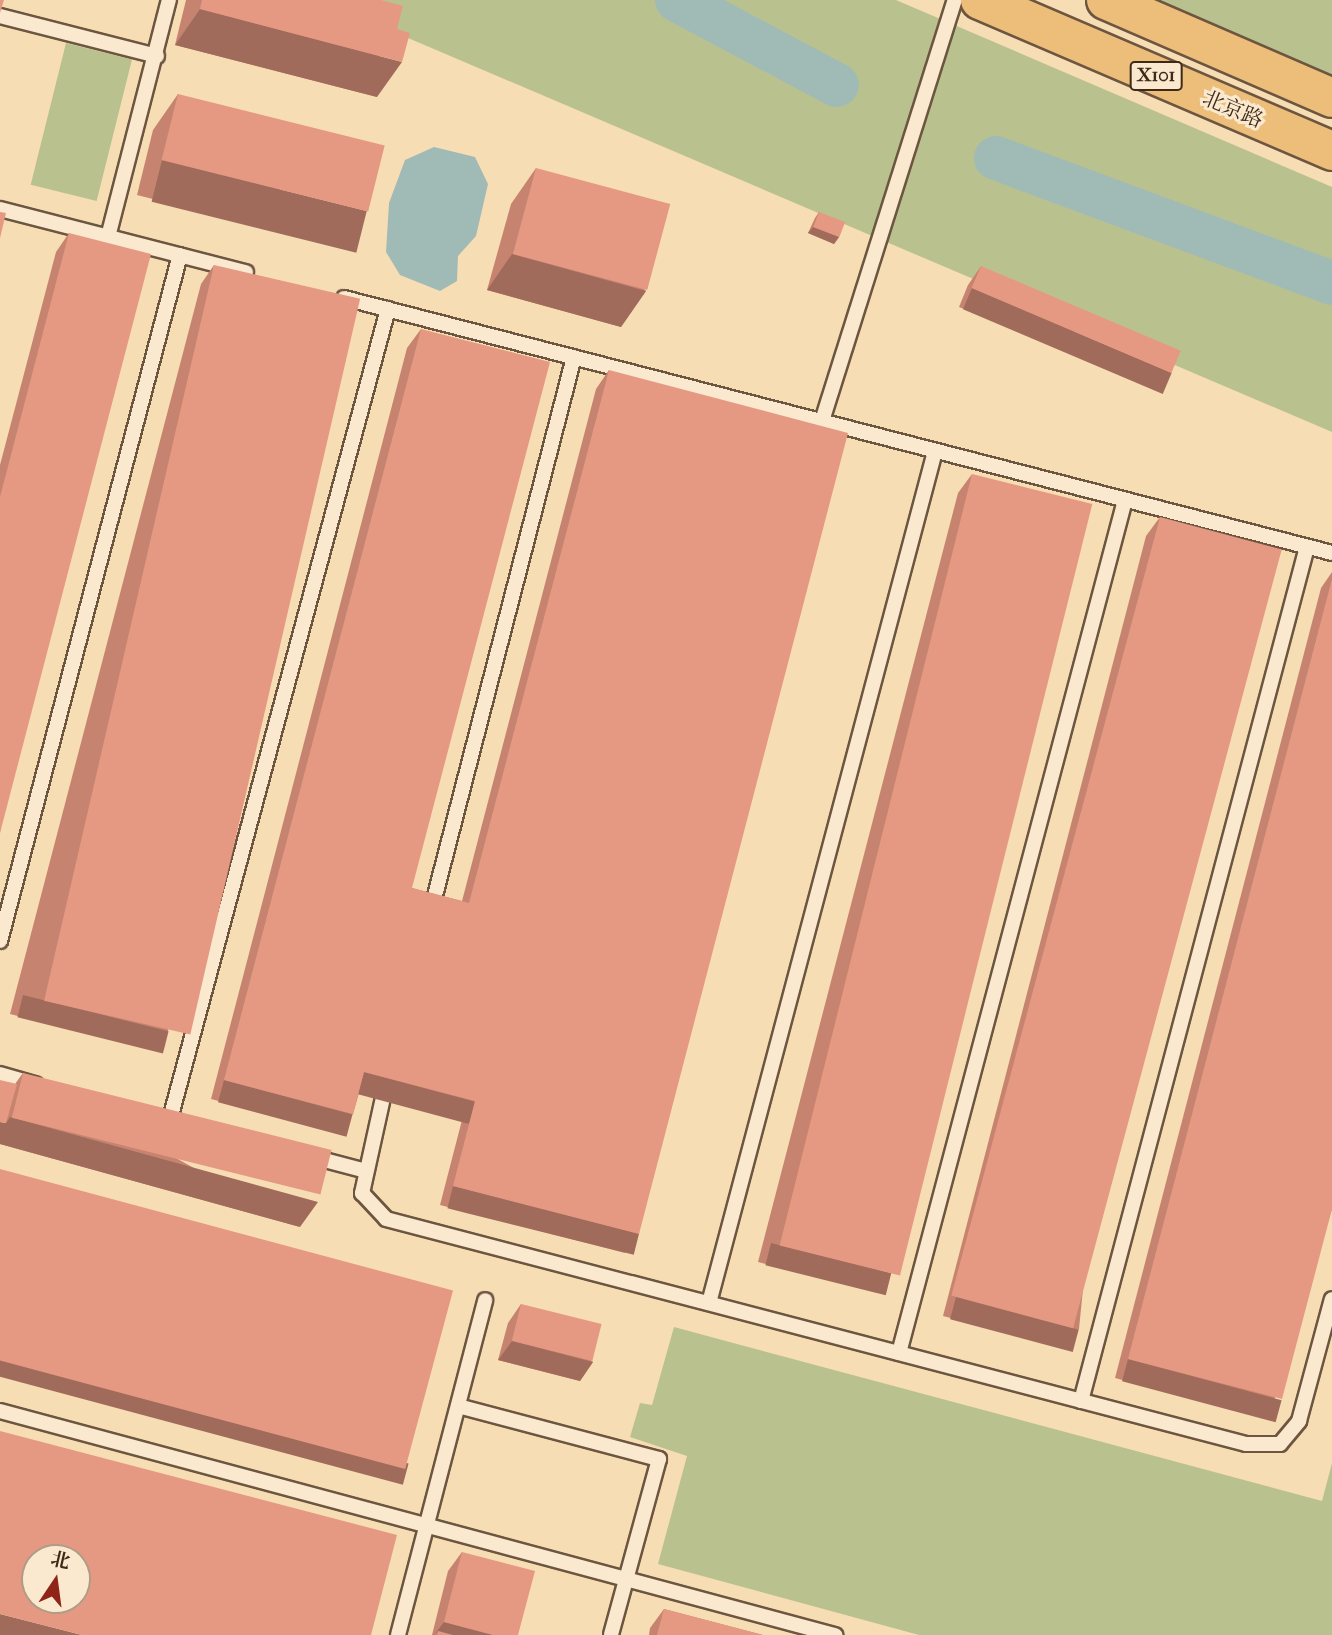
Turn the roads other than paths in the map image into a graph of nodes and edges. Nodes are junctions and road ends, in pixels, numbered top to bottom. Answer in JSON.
{"nodes":[{"id":1,"x":169,"y":0,"type":"edge"},
{"id":2,"x":956,"y":0,"type":"edge"},
{"id":3,"x":980,"y":0,"type":"edge"},
{"id":4,"x":1106,"y":0,"type":"edge"},
{"id":5,"x":0,"y":16,"type":"edge"},
{"id":6,"x":158,"y":56,"type":"junction"},
{"id":7,"x":1332,"y":98,"type":"edge"},
{"id":8,"x":1332,"y":151,"type":"edge"},
{"id":9,"x":0,"y":209,"type":"edge"},
{"id":10,"x":108,"y":237,"type":"junction"},
{"id":11,"x":180,"y":256,"type":"junction"},
{"id":12,"x":268,"y":278,"type":"edge"},
{"id":13,"x":331,"y":295,"type":"edge"},
{"id":14,"x":388,"y":309,"type":"junction"},
{"id":15,"x":574,"y":357,"type":"junction"},
{"id":16,"x":822,"y":421,"type":"junction"},
{"id":17,"x":934,"y":450,"type":"junction"},
{"id":18,"x":1125,"y":500,"type":"junction"},
{"id":19,"x":1307,"y":547,"type":"junction"},
{"id":20,"x":1332,"y":553,"type":"edge"},
{"id":21,"x":428,"y":923,"type":"edge"},
{"id":22,"x":0,"y":941,"type":"edge"},
{"id":23,"x":390,"y":1071,"type":"edge"},
{"id":24,"x":0,"y":1074,"type":"edge"},
{"id":25,"x":52,"y":1088,"type":"edge"},
{"id":26,"x":170,"y":1119,"type":"edge"},
{"id":27,"x":301,"y":1153,"type":"edge"},
{"id":28,"x":366,"y":1171,"type":"junction"},
{"id":29,"x":1332,"y":1298,"type":"edge"},
{"id":30,"x":485,"y":1300,"type":"dead end"},
{"id":31,"x":709,"y":1303,"type":"junction"},
{"id":32,"x":899,"y":1353,"type":"junction"},
{"id":33,"x":1081,"y":1401,"type":"junction"},
{"id":34,"x":458,"y":1406,"type":"junction"},
{"id":35,"x":0,"y":1411,"type":"edge"},
{"id":36,"x":427,"y":1525,"type":"junction"},
{"id":37,"x":626,"y":1579,"type":"junction"},
{"id":38,"x":398,"y":1635,"type":"edge"},
{"id":39,"x":611,"y":1635,"type":"edge"},
{"id":40,"x":835,"y":1635,"type":"edge"}],
"edges":[{"from":1,"to":6,"type":"lane"},
{"from":2,"to":16,"type":"lane"},
{"from":3,"to":8,"type":"main road","name":"北京路","number":"X101"},
{"from":4,"to":7,"type":"main road","number":"X101"},
{"from":5,"to":6,"type":"lane"},
{"from":6,"to":10,"type":"lane"},
{"from":9,"to":10,"type":"lane"},
{"from":10,"to":11,"type":"lane"},
{"from":11,"to":12,"type":"lane"},
{"from":11,"to":22,"type":"lane"},
{"from":13,"to":14,"type":"lane"},
{"from":14,"to":15,"type":"lane"},
{"from":14,"to":26,"type":"lane"},
{"from":15,"to":16,"type":"lane"},
{"from":15,"to":21,"type":"lane"},
{"from":16,"to":17,"type":"lane"},
{"from":17,"to":18,"type":"lane"},
{"from":17,"to":31,"type":"lane"},
{"from":18,"to":19,"type":"lane"},
{"from":18,"to":32,"type":"lane"},
{"from":19,"to":20,"type":"lane"},
{"from":19,"to":33,"type":"lane"},
{"from":23,"to":28,"type":"lane"},
{"from":24,"to":25,"type":"lane"},
{"from":27,"to":28,"type":"lane"},
{"from":28,"to":31,"type":"lane"},
{"from":29,"to":33,"type":"lane"},
{"from":30,"to":34,"type":"lane"},
{"from":31,"to":32,"type":"lane"},
{"from":32,"to":33,"type":"lane"},
{"from":34,"to":36,"type":"lane"},
{"from":34,"to":37,"type":"lane"},
{"from":35,"to":36,"type":"lane"},
{"from":36,"to":37,"type":"lane"},
{"from":36,"to":38,"type":"lane"},
{"from":37,"to":39,"type":"lane"},
{"from":37,"to":40,"type":"lane"}]}
